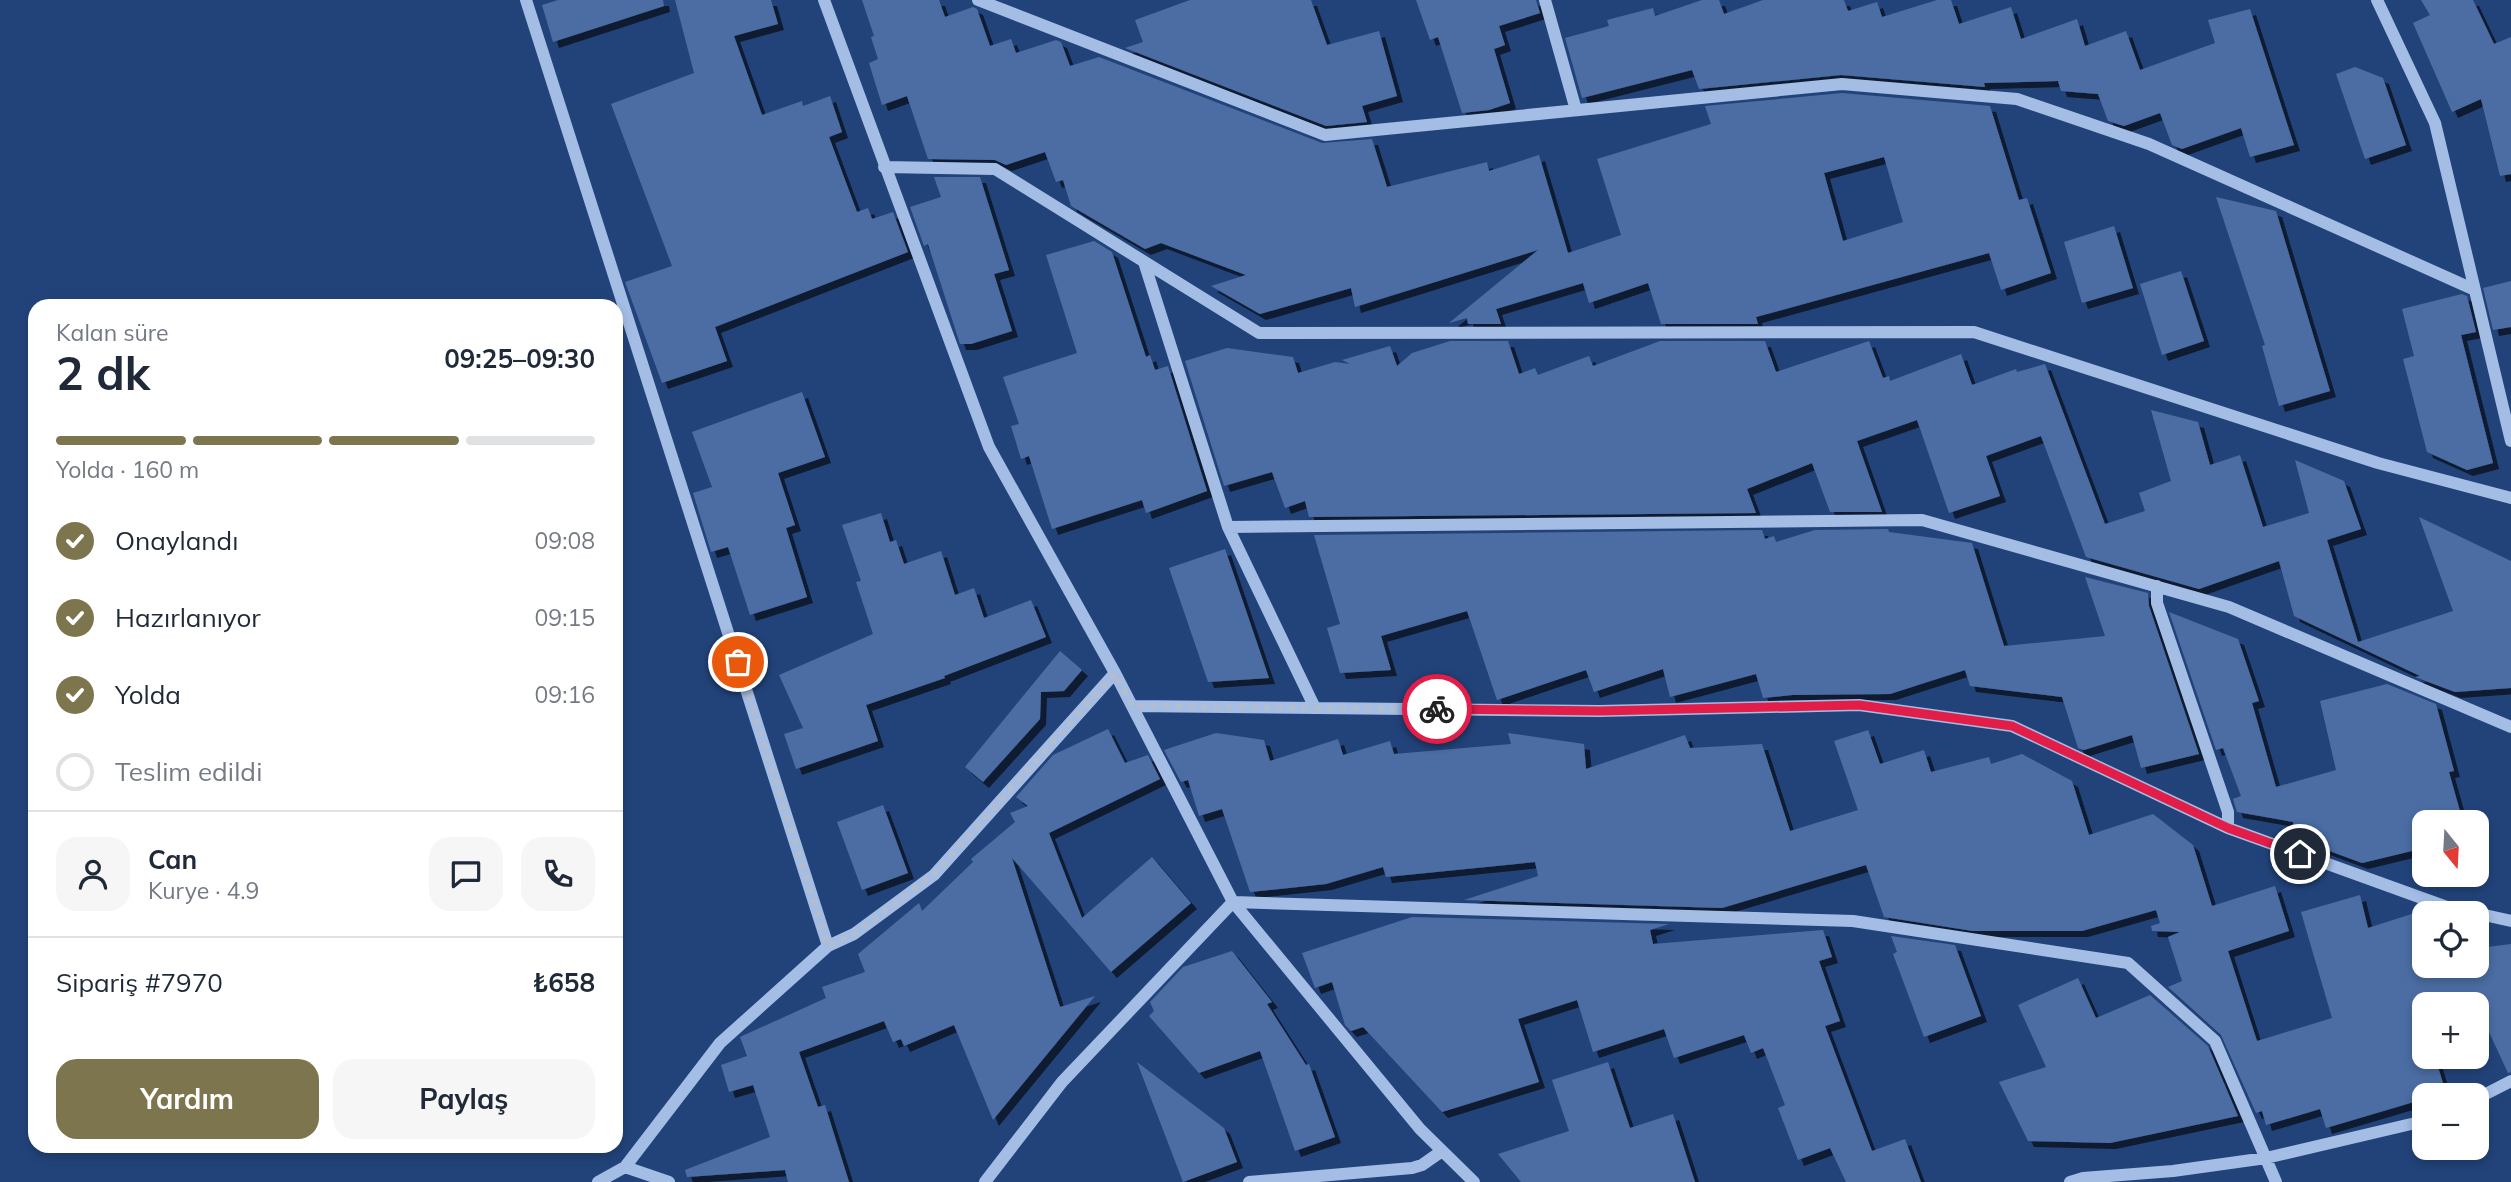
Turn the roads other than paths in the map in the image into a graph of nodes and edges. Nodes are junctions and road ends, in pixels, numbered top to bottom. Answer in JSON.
{"nodes":[{"id":1,"x":526,"y":0,"type":"edge"},
{"id":2,"x":824,"y":0,"type":"edge"},
{"id":3,"x":978,"y":0,"type":"edge"},
{"id":4,"x":1545,"y":0,"type":"edge"},
{"id":5,"x":2377,"y":0,"type":"edge"},
{"id":6,"x":1576,"y":110,"type":"junction"},
{"id":7,"x":884,"y":167,"type":"junction"},
{"id":8,"x":1144,"y":262,"type":"junction"},
{"id":9,"x":2475,"y":290,"type":"junction"},
{"id":10,"x":621,"y":299,"type":"edge"},
{"id":11,"x":623,"y":304,"type":"edge"},
{"id":12,"x":2511,"y":441,"type":"edge"},
{"id":13,"x":2511,"y":498,"type":"edge"},
{"id":14,"x":1228,"y":527,"type":"junction"},
{"id":15,"x":2157,"y":586,"type":"junction"},
{"id":16,"x":1115,"y":673,"type":"junction"},
{"id":17,"x":1132,"y":706,"type":"junction"},
{"id":18,"x":1315,"y":708,"type":"junction"},
{"id":19,"x":2511,"y":727,"type":"edge"},
{"id":20,"x":2228,"y":828,"type":"junction"},
{"id":21,"x":1233,"y":902,"type":"junction"},
{"id":22,"x":2511,"y":921,"type":"edge"},
{"id":23,"x":828,"y":946,"type":"junction"},
{"id":24,"x":2511,"y":1081,"type":"edge"},
{"id":25,"x":2489,"y":1092,"type":"edge"},
{"id":26,"x":2412,"y":1124,"type":"edge"},
{"id":27,"x":1442,"y":1151,"type":"junction"},
{"id":28,"x":2266,"y":1157,"type":"junction"},
{"id":29,"x":625,"y":1167,"type":"junction"},
{"id":30,"x":598,"y":1182,"type":"edge"},
{"id":31,"x":669,"y":1182,"type":"edge"},
{"id":32,"x":985,"y":1182,"type":"edge"},
{"id":33,"x":1249,"y":1182,"type":"edge"},
{"id":34,"x":1474,"y":1182,"type":"edge"},
{"id":35,"x":2070,"y":1182,"type":"edge"},
{"id":36,"x":2276,"y":1182,"type":"edge"}],
"edges":[{"from":1,"to":10,"type":"street"},
{"from":2,"to":7,"type":"street"},
{"from":3,"to":6,"type":"street"},
{"from":4,"to":6,"type":"street"},
{"from":5,"to":9,"type":"street"},
{"from":6,"to":9,"type":"street"},
{"from":7,"to":8,"type":"street"},
{"from":7,"to":16,"type":"street"},
{"from":8,"to":13,"type":"street"},
{"from":8,"to":14,"type":"street"},
{"from":9,"to":12,"type":"street"},
{"from":11,"to":23,"type":"street"},
{"from":14,"to":15,"type":"street"},
{"from":14,"to":18,"type":"street"},
{"from":15,"to":19,"type":"street"},
{"from":15,"to":20,"type":"street"},
{"from":16,"to":17,"type":"street"},
{"from":16,"to":23,"type":"street"},
{"from":17,"to":18,"type":"street"},
{"from":17,"to":21,"type":"street"},
{"from":18,"to":20,"type":"street"},
{"from":20,"to":22,"type":"street"},
{"from":21,"to":27,"type":"street"},
{"from":21,"to":28,"type":"street"},
{"from":21,"to":32,"type":"street"},
{"from":23,"to":29,"type":"street"},
{"from":24,"to":25,"type":"street"},
{"from":26,"to":28,"type":"street"},
{"from":27,"to":33,"type":"street"},
{"from":27,"to":34,"type":"street"},
{"from":28,"to":35,"type":"street"},
{"from":28,"to":36,"type":"street"},
{"from":29,"to":30,"type":"street"},
{"from":29,"to":31,"type":"street"}]}
